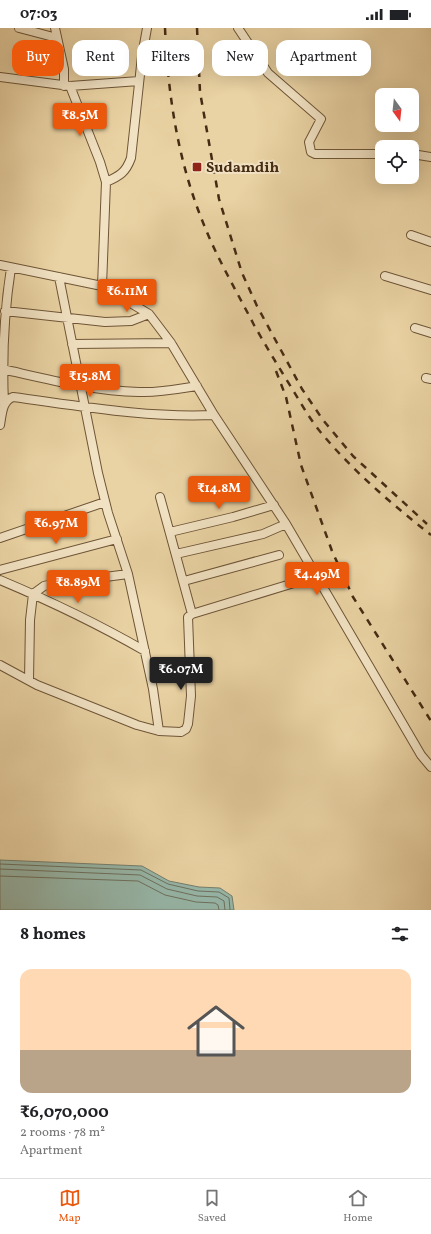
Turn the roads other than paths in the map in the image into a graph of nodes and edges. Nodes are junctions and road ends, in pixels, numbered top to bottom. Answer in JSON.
{"nodes":[{"id":1,"x":19,"y":28,"type":"edge"},
{"id":2,"x":55,"y":28,"type":"edge"},
{"id":3,"x":147,"y":28,"type":"edge"},
{"id":4,"x":238,"y":28,"type":"edge"},
{"id":5,"x":57,"y":38,"type":"junction"},
{"id":6,"x":0,"y":77,"type":"edge"},
{"id":7,"x":139,"y":81,"type":"junction"},
{"id":8,"x":67,"y":86,"type":"junction"},
{"id":9,"x":375,"y":154,"type":"edge"},
{"id":10,"x":419,"y":155,"type":"edge"},
{"id":11,"x":431,"y":157,"type":"edge"},
{"id":12,"x":106,"y":182,"type":"junction"},
{"id":13,"x":411,"y":235,"type":"dead end"},
{"id":14,"x":431,"y":242,"type":"edge"},
{"id":15,"x":0,"y":265,"type":"edge"},
{"id":16,"x":11,"y":268,"type":"junction"},
{"id":17,"x":384,"y":276,"type":"dead end"},
{"id":18,"x":59,"y":277,"type":"junction"},
{"id":19,"x":102,"y":286,"type":"junction"},
{"id":20,"x":431,"y":290,"type":"edge"},
{"id":21,"x":5,"y":310,"type":"junction"},
{"id":22,"x":149,"y":314,"type":"junction"},
{"id":23,"x":67,"y":316,"type":"junction"},
{"id":24,"x":415,"y":328,"type":"dead end"},
{"id":25,"x":431,"y":333,"type":"edge"},
{"id":26,"x":171,"y":342,"type":"junction"},
{"id":27,"x":72,"y":344,"type":"junction"},
{"id":28,"x":1,"y":359,"type":"edge"},
{"id":29,"x":2,"y":369,"type":"junction"},
{"id":30,"x":80,"y":386,"type":"junction"},
{"id":31,"x":197,"y":386,"type":"junction"},
{"id":32,"x":4,"y":404,"type":"junction"},
{"id":33,"x":84,"y":408,"type":"junction"},
{"id":34,"x":214,"y":415,"type":"junction"},
{"id":35,"x":0,"y":424,"type":"edge"},
{"id":36,"x":160,"y":497,"type":"dead end"},
{"id":37,"x":105,"y":502,"type":"junction"},
{"id":38,"x":274,"y":505,"type":"junction"},
{"id":39,"x":286,"y":524,"type":"junction"},
{"id":40,"x":170,"y":532,"type":"junction"},
{"id":41,"x":0,"y":538,"type":"edge"},
{"id":42,"x":117,"y":539,"type":"junction"},
{"id":43,"x":176,"y":554,"type":"junction"},
{"id":44,"x":279,"y":555,"type":"dead end"},
{"id":45,"x":0,"y":570,"type":"edge"},
{"id":46,"x":314,"y":572,"type":"junction"},
{"id":47,"x":128,"y":574,"type":"junction"},
{"id":48,"x":0,"y":580,"type":"edge"},
{"id":49,"x":184,"y":581,"type":"junction"},
{"id":50,"x":33,"y":594,"type":"junction"},
{"id":51,"x":192,"y":614,"type":"junction"},
{"id":52,"x":145,"y":651,"type":"junction"},
{"id":53,"x":0,"y":665,"type":"edge"},
{"id":54,"x":29,"y":680,"type":"junction"},
{"id":55,"x":159,"y":731,"type":"junction"},
{"id":56,"x":431,"y":767,"type":"edge"}],
"edges":[{"from":1,"to":5,"type":"street"},
{"from":2,"to":5,"type":"street"},
{"from":3,"to":7,"type":"street"},
{"from":4,"to":9,"type":"street"},
{"from":5,"to":8,"type":"street"},
{"from":6,"to":8,"type":"street"},
{"from":7,"to":8,"type":"street"},
{"from":7,"to":12,"type":"street"},
{"from":8,"to":12,"type":"street"},
{"from":10,"to":11,"type":"street"},
{"from":12,"to":19,"type":"street"},
{"from":13,"to":14,"type":"street"},
{"from":15,"to":16,"type":"street"},
{"from":16,"to":18,"type":"street"},
{"from":16,"to":21,"type":"street"},
{"from":17,"to":20,"type":"street"},
{"from":18,"to":19,"type":"street"},
{"from":18,"to":23,"type":"street"},
{"from":19,"to":22,"type":"street"},
{"from":21,"to":23,"type":"street"},
{"from":21,"to":28,"type":"street"},
{"from":22,"to":23,"type":"street"},
{"from":22,"to":26,"type":"street"},
{"from":23,"to":27,"type":"street"},
{"from":24,"to":25,"type":"street"},
{"from":26,"to":27,"type":"street"},
{"from":26,"to":31,"type":"street"},
{"from":27,"to":30,"type":"street"},
{"from":28,"to":29,"type":"street"},
{"from":29,"to":30,"type":"street"},
{"from":29,"to":32,"type":"street"},
{"from":30,"to":31,"type":"street"},
{"from":30,"to":33,"type":"street"},
{"from":31,"to":34,"type":"street"},
{"from":32,"to":33,"type":"street"},
{"from":32,"to":35,"type":"street"},
{"from":33,"to":34,"type":"street"},
{"from":33,"to":37,"type":"street"},
{"from":34,"to":38,"type":"street"},
{"from":36,"to":40,"type":"street"},
{"from":37,"to":41,"type":"street"},
{"from":37,"to":42,"type":"street"},
{"from":38,"to":39,"type":"street"},
{"from":38,"to":40,"type":"street"},
{"from":39,"to":43,"type":"street"},
{"from":39,"to":46,"type":"street"},
{"from":40,"to":43,"type":"street"},
{"from":42,"to":45,"type":"street"},
{"from":42,"to":47,"type":"street"},
{"from":43,"to":49,"type":"street"},
{"from":44,"to":49,"type":"street"},
{"from":46,"to":51,"type":"street"},
{"from":46,"to":56,"type":"street"},
{"from":47,"to":50,"type":"street"},
{"from":47,"to":52,"type":"street"},
{"from":48,"to":50,"type":"street"},
{"from":49,"to":51,"type":"street"},
{"from":50,"to":52,"type":"street"},
{"from":50,"to":54,"type":"street"},
{"from":51,"to":55,"type":"street"},
{"from":52,"to":55,"type":"street"},
{"from":53,"to":54,"type":"street"},
{"from":54,"to":55,"type":"street"}]}
